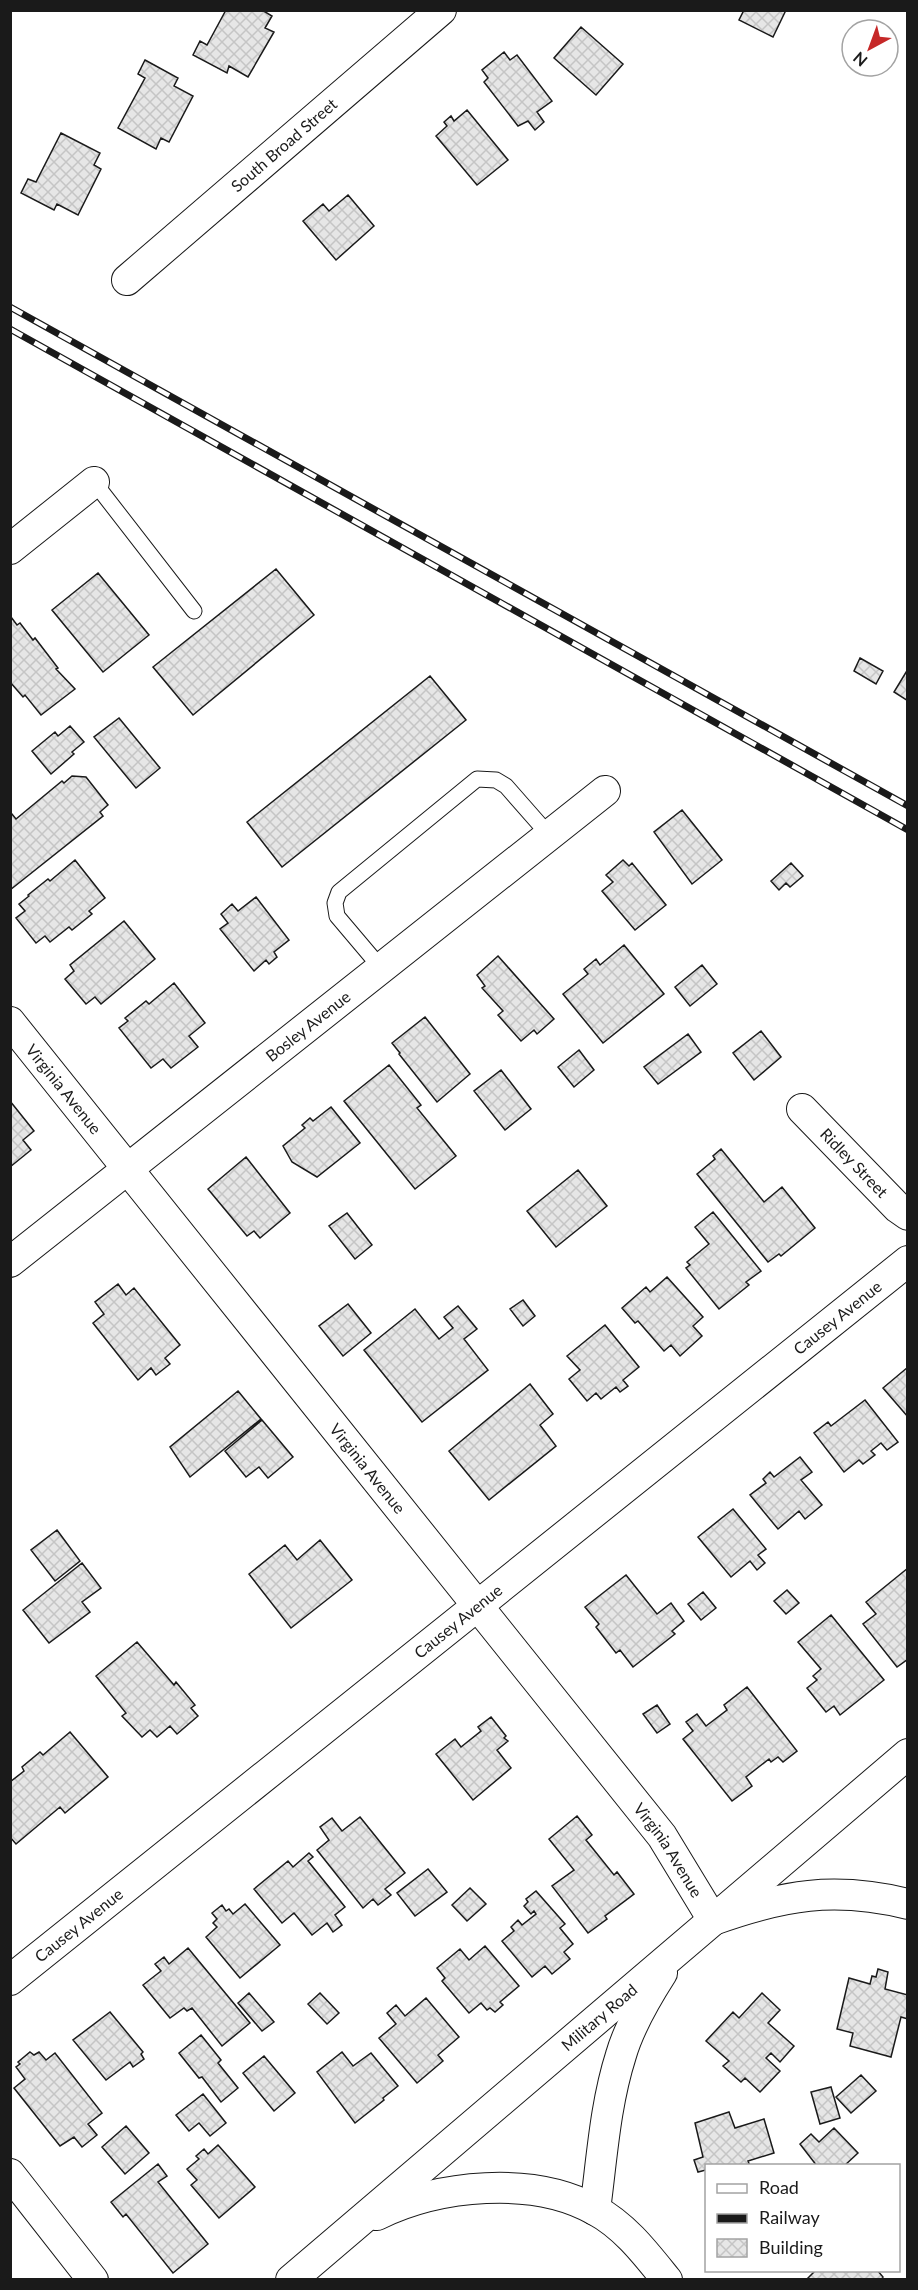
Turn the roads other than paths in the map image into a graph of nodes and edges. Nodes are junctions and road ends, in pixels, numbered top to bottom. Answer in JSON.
{"nodes":[{"id":1,"x":441,"y":10,"type":"edge"},
{"id":2,"x":127,"y":280,"type":"dead end"},
{"id":3,"x":94,"y":482,"type":"joint"},
{"id":4,"x":10,"y":549,"type":"edge"},
{"id":5,"x":194,"y":611,"type":"dead end"},
{"id":6,"x":605,"y":791,"type":"dead end"},
{"id":7,"x":549,"y":835,"type":"junction"},
{"id":8,"x":381,"y":968,"type":"junction"},
{"id":9,"x":10,"y":1022,"type":"edge"},
{"id":10,"x":802,"y":1109,"type":"dead end"},
{"id":11,"x":127,"y":1168,"type":"junction"},
{"id":12,"x":908,"y":1215,"type":"edge"},
{"id":13,"x":908,"y":1261,"type":"edge"},
{"id":14,"x":10,"y":1262,"type":"edge"},
{"id":15,"x":477,"y":1607,"type":"junction"},
{"id":16,"x":908,"y":1754,"type":"edge"},
{"id":17,"x":908,"y":1904,"type":"edge"},
{"id":18,"x":713,"y":1920,"type":"junction"},
{"id":19,"x":676,"y":1952,"type":"junction"},
{"id":20,"x":10,"y":1980,"type":"edge"},
{"id":21,"x":10,"y":2174,"type":"edge"},
{"id":22,"x":595,"y":2210,"type":"junction"},
{"id":23,"x":352,"y":2227,"type":"junction"},
{"id":24,"x":299,"y":2275,"type":"edge"},
{"id":25,"x":93,"y":2280,"type":"edge"},
{"id":26,"x":667,"y":2280,"type":"edge"}],
"edges":[{"from":1,"to":2,"type":"street","name":"South Broad Street"},
{"from":3,"to":4,"type":"street"},
{"from":3,"to":5,"type":"lane"},
{"from":6,"to":7,"type":"street","name":"Bosley Avenue"},
{"from":7,"to":8,"type":"street","name":"Bosley Avenue"},
{"from":7,"to":8,"type":"lane"},
{"from":8,"to":11,"type":"street","name":"Bosley Avenue"},
{"from":9,"to":11,"type":"street","name":"Virginia Avenue"},
{"from":10,"to":12,"type":"street","name":"Ridley Street"},
{"from":11,"to":14,"type":"street","name":"Bosley Avenue"},
{"from":11,"to":15,"type":"street","name":"Virginia Avenue"},
{"from":13,"to":15,"type":"street","name":"Causey Avenue"},
{"from":15,"to":18,"type":"street","name":"Virginia Avenue"},
{"from":15,"to":20,"type":"street","name":"Causey Avenue"},
{"from":16,"to":18,"type":"street","name":"Military Road"},
{"from":17,"to":18,"type":"street"},
{"from":18,"to":19,"type":"street","name":"Military Road"},
{"from":19,"to":22,"type":"street"},
{"from":19,"to":23,"type":"street","name":"Military Road"},
{"from":21,"to":25,"type":"street"},
{"from":22,"to":23,"type":"street"},
{"from":22,"to":26,"type":"street"},
{"from":23,"to":24,"type":"street","name":"Military Road"}]}
